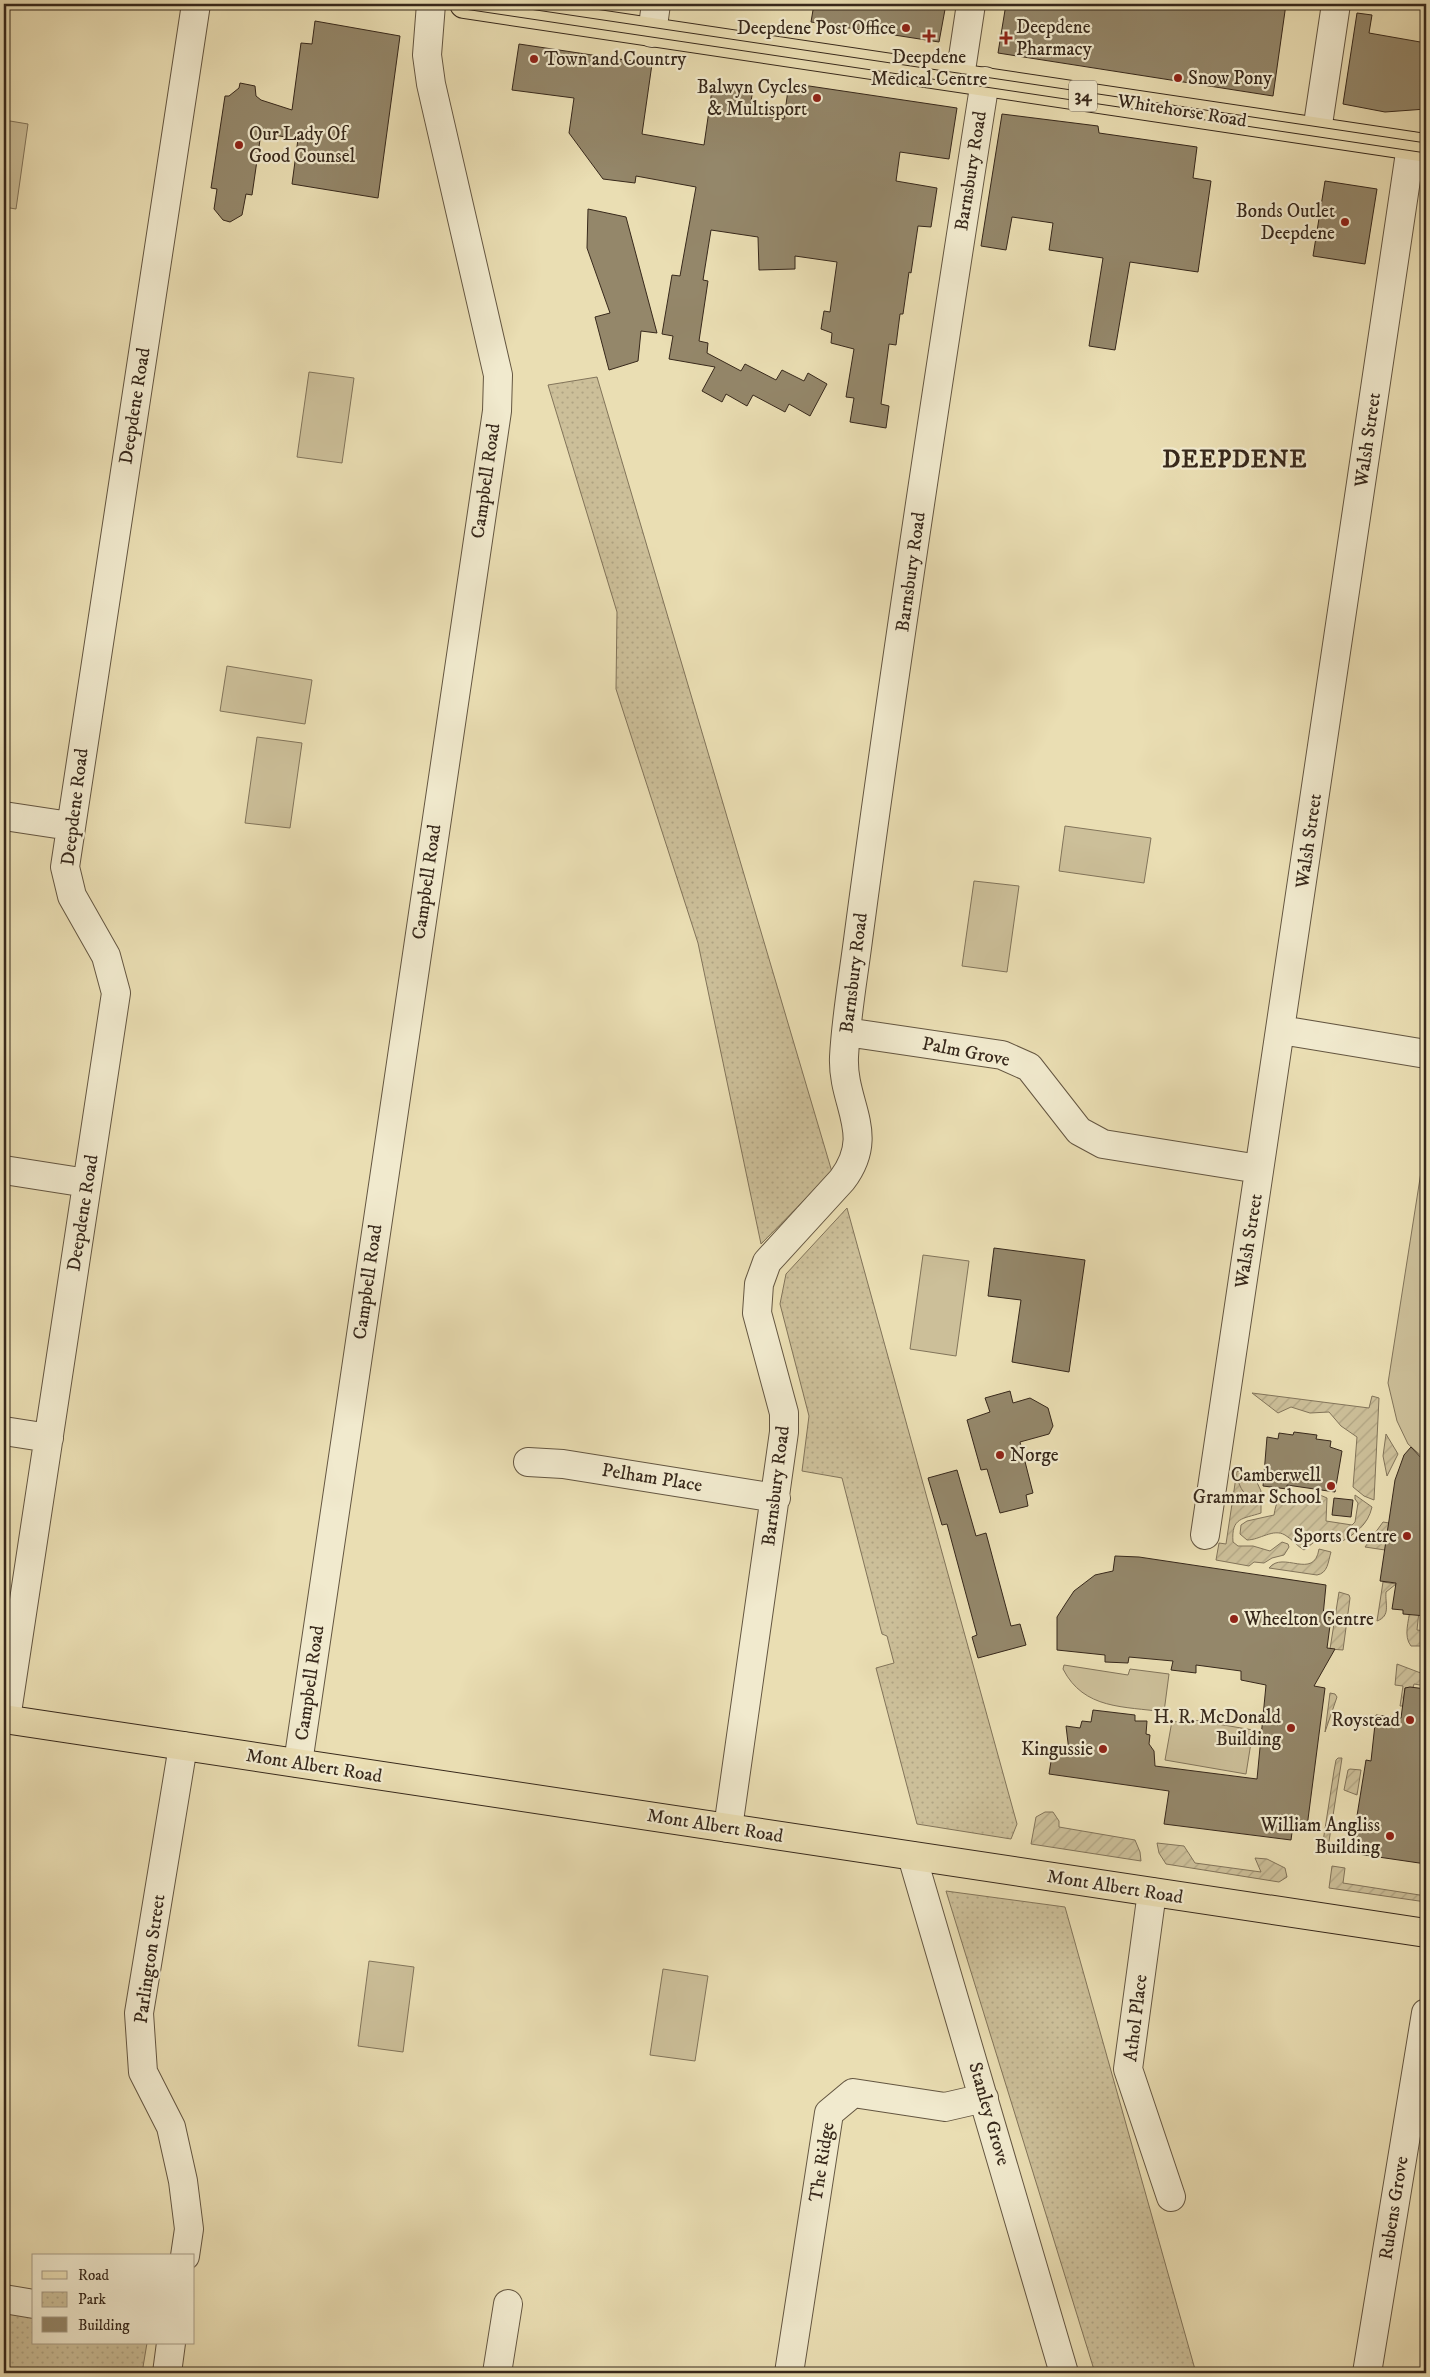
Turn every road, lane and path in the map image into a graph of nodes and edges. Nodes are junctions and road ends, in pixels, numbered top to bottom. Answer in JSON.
{"nodes":[{"id":1,"x":196,"y":4,"type":"edge"},
{"id":2,"x":431,"y":4,"type":"edge"},
{"id":3,"x":464,"y":4,"type":"edge"},
{"id":4,"x":656,"y":4,"type":"edge"},
{"id":5,"x":971,"y":4,"type":"edge"},
{"id":6,"x":1336,"y":4,"type":"edge"},
{"id":7,"x":652,"y":32,"type":"junction"},
{"id":8,"x":972,"y":79,"type":"junction"},
{"id":9,"x":1317,"y":131,"type":"junction"},
{"id":10,"x":1419,"y":147,"type":"edge"},
{"id":11,"x":4,"y":816,"type":"edge"},
{"id":12,"x":70,"y":826,"type":"junction"},
{"id":13,"x":1281,"y":1030,"type":"junction"},
{"id":14,"x":846,"y":1032,"type":"junction"},
{"id":15,"x":1426,"y":1054,"type":"edge"},
{"id":16,"x":1259,"y":1169,"type":"junction"},
{"id":17,"x":4,"y":1170,"type":"edge"},
{"id":18,"x":87,"y":1183,"type":"junction"},
{"id":19,"x":4,"y":1431,"type":"edge"},
{"id":20,"x":49,"y":1438,"type":"junction"},
{"id":21,"x":528,"y":1462,"type":"dead end"},
{"id":22,"x":776,"y":1498,"type":"junction"},
{"id":23,"x":1205,"y":1535,"type":"dead end"},
{"id":24,"x":5,"y":1719,"type":"edge"},
{"id":25,"x":183,"y":1746,"type":"junction"},
{"id":26,"x":298,"y":1763,"type":"junction"},
{"id":27,"x":728,"y":1828,"type":"junction"},
{"id":28,"x":924,"y":1858,"type":"junction"},
{"id":29,"x":1152,"y":1892,"type":"junction"},
{"id":30,"x":1426,"y":1933,"type":"edge"},
{"id":31,"x":1426,"y":2013,"type":"edge"},
{"id":32,"x":984,"y":2098,"type":"junction"},
{"id":33,"x":1172,"y":2197,"type":"dead end"},
{"id":34,"x":185,"y":2254,"type":"edge"},
{"id":35,"x":4,"y":2299,"type":"edge"},
{"id":36,"x":32,"y":2304,"type":"edge"},
{"id":37,"x":508,"y":2304,"type":"dead end"},
{"id":38,"x":171,"y":2344,"type":"edge"},
{"id":39,"x":167,"y":2373,"type":"edge"},
{"id":40,"x":497,"y":2373,"type":"edge"},
{"id":41,"x":789,"y":2373,"type":"edge"},
{"id":42,"x":1064,"y":2373,"type":"edge"},
{"id":43,"x":1367,"y":2373,"type":"edge"}],
"edges":[{"from":1,"to":12,"type":"street","name":"Deepdene Road"},
{"from":2,"to":26,"type":"street","name":"Campbell Road"},
{"from":3,"to":7,"type":"main road","name":"Whitehorse Road","number":"34"},
{"from":4,"to":7,"type":"street"},
{"from":5,"to":8,"type":"street","name":"Barnsbury Road"},
{"from":6,"to":9,"type":"street"},
{"from":7,"to":8,"type":"main road","name":"Whitehorse Road","number":"34"},
{"from":8,"to":9,"type":"main road","name":"Whitehorse Road","number":"34"},
{"from":8,"to":14,"type":"street","name":"Barnsbury Road"},
{"from":9,"to":10,"type":"main road","name":"Whitehorse Road","number":"34"},
{"from":10,"to":13,"type":"street","name":"Walsh Street"},
{"from":11,"to":12,"type":"street"},
{"from":12,"to":18,"type":"street","name":"Deepdene Road"},
{"from":13,"to":15,"type":"street"},
{"from":13,"to":16,"type":"street","name":"Walsh Street"},
{"from":14,"to":16,"type":"street","name":"Palm Grove"},
{"from":14,"to":22,"type":"street","name":"Barnsbury Road"},
{"from":16,"to":23,"type":"street","name":"Walsh Street"},
{"from":17,"to":18,"type":"street"},
{"from":18,"to":20,"type":"street","name":"Deepdene Road"},
{"from":19,"to":20,"type":"street"},
{"from":20,"to":24,"type":"street","name":"Deepdene Road"},
{"from":21,"to":22,"type":"street","name":"Pelham Place"},
{"from":22,"to":27,"type":"street","name":"Barnsbury Road"},
{"from":24,"to":25,"type":"main road","name":"Mont Albert Road"},
{"from":25,"to":26,"type":"main road","name":"Mont Albert Road"},
{"from":25,"to":34,"type":"street","name":"Parlington Street"},
{"from":26,"to":27,"type":"main road","name":"Mont Albert Road"},
{"from":27,"to":28,"type":"main road","name":"Mont Albert Road"},
{"from":28,"to":29,"type":"main road","name":"Mont Albert Road"},
{"from":28,"to":32,"type":"street","name":"Stanley Grove"},
{"from":29,"to":30,"type":"main road","name":"Mont Albert Road"},
{"from":29,"to":33,"type":"street","name":"Athol Place"},
{"from":31,"to":43,"type":"street","name":"Rubens Grove"},
{"from":32,"to":41,"type":"street","name":"The Ridge"},
{"from":32,"to":42,"type":"street","name":"Stanley Grove"},
{"from":35,"to":36,"type":"street"},
{"from":37,"to":40,"type":"street"},
{"from":38,"to":39,"type":"street"}]}
